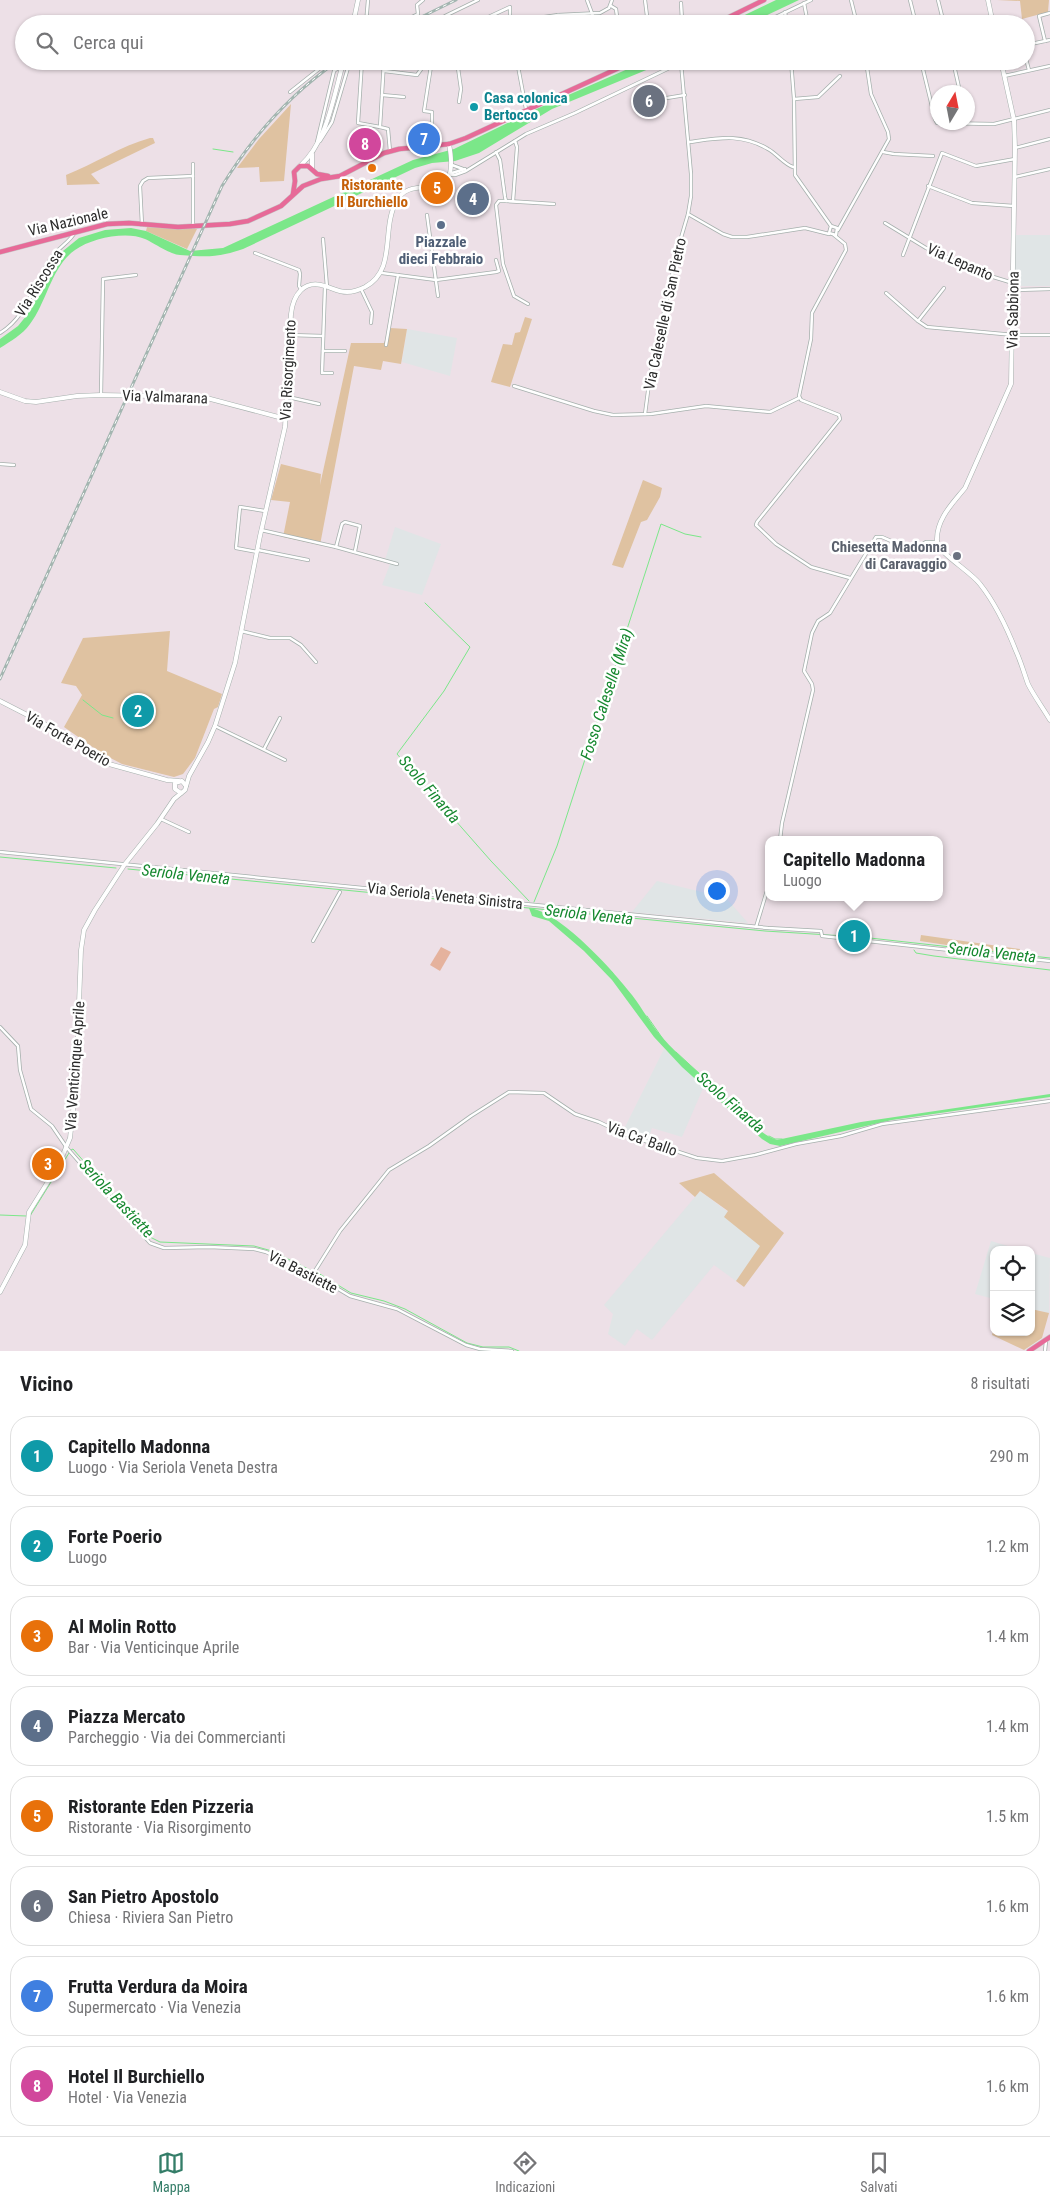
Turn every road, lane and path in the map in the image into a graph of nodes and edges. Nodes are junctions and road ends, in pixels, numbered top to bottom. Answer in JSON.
{"nodes":[{"id":1,"x":358,"y":0,"type":"edge"},
{"id":2,"x":368,"y":0,"type":"edge"},
{"id":3,"x":423,"y":0,"type":"edge"},
{"id":4,"x":478,"y":0,"type":"edge"},
{"id":5,"x":586,"y":0,"type":"edge"},
{"id":6,"x":612,"y":0,"type":"edge"},
{"id":7,"x":645,"y":0,"type":"edge"},
{"id":8,"x":764,"y":0,"type":"edge"},
{"id":9,"x":811,"y":0,"type":"edge"},
{"id":10,"x":851,"y":0,"type":"edge"},
{"id":11,"x":910,"y":0,"type":"edge"},
{"id":12,"x":938,"y":0,"type":"edge"},
{"id":13,"x":988,"y":0,"type":"edge"},
{"id":14,"x":681,"y":3,"type":"dead end"},
{"id":15,"x":804,"y":3,"type":"junction"},
{"id":16,"x":611,"y":6,"type":"junction"},
{"id":17,"x":784,"y":12,"type":"junction"},
{"id":18,"x":592,"y":13,"type":"junction"},
{"id":19,"x":1050,"y":13,"type":"edge"},
{"id":20,"x":354,"y":15,"type":"edge"},
{"id":21,"x":367,"y":15,"type":"edge"},
{"id":22,"x":416,"y":15,"type":"edge"},
{"id":23,"x":447,"y":15,"type":"edge"},
{"id":24,"x":494,"y":15,"type":"edge"},
{"id":25,"x":510,"y":15,"type":"edge"},
{"id":26,"x":558,"y":15,"type":"edge"},
{"id":27,"x":617,"y":15,"type":"edge"},
{"id":28,"x":647,"y":15,"type":"edge"},
{"id":29,"x":682,"y":15,"type":"edge"},
{"id":30,"x":733,"y":15,"type":"edge"},
{"id":31,"x":778,"y":15,"type":"edge"},
{"id":32,"x":785,"y":15,"type":"edge"},
{"id":33,"x":806,"y":15,"type":"edge"},
{"id":34,"x":855,"y":15,"type":"edge"},
{"id":35,"x":914,"y":15,"type":"edge"},
{"id":36,"x":942,"y":15,"type":"edge"},
{"id":37,"x":991,"y":15,"type":"edge"},
{"id":38,"x":1050,"y":40,"type":"edge"},
{"id":39,"x":1045,"y":41,"type":"junction"},
{"id":40,"x":1035,"y":43,"type":"edge"},
{"id":41,"x":1050,"y":66,"type":"edge"},
{"id":42,"x":1035,"y":69,"type":"edge"},
{"id":43,"x":318,"y":70,"type":"edge"},
{"id":44,"x":336,"y":70,"type":"edge"},
{"id":45,"x":341,"y":70,"type":"edge"},
{"id":46,"x":346,"y":70,"type":"edge"},
{"id":47,"x":361,"y":70,"type":"edge"},
{"id":48,"x":421,"y":70,"type":"edge"},
{"id":49,"x":430,"y":70,"type":"edge"},
{"id":50,"x":459,"y":70,"type":"edge"},
{"id":51,"x":519,"y":70,"type":"edge"},
{"id":52,"x":613,"y":70,"type":"edge"},
{"id":53,"x":665,"y":70,"type":"edge"},
{"id":54,"x":681,"y":70,"type":"edge"},
{"id":55,"x":792,"y":70,"type":"edge"},
{"id":56,"x":867,"y":70,"type":"edge"},
{"id":57,"x":923,"y":70,"type":"edge"},
{"id":58,"x":955,"y":70,"type":"edge"},
{"id":59,"x":1003,"y":70,"type":"edge"},
{"id":60,"x":1029,"y":70,"type":"edge"},
{"id":61,"x":384,"y":71,"type":"joint"},
{"id":62,"x":840,"y":76,"type":"dead end"},
{"id":63,"x":1004,"y":76,"type":"junction"},
{"id":64,"x":958,"y":85,"type":"edge"},
{"id":65,"x":290,"y":92,"type":"dead end"},
{"id":66,"x":685,"y":95,"type":"junction"},
{"id":67,"x":382,"y":96,"type":"junction"},
{"id":68,"x":404,"y":98,"type":"dead end"},
{"id":69,"x":667,"y":98,"type":"dead end"},
{"id":70,"x":930,"y":98,"type":"edge"},
{"id":71,"x":794,"y":99,"type":"junction"},
{"id":72,"x":459,"y":102,"type":"dead end"},
{"id":73,"x":526,"y":109,"type":"junction"},
{"id":74,"x":1050,"y":110,"type":"edge"},
{"id":75,"x":1014,"y":120,"type":"junction"},
{"id":76,"x":975,"y":123,"type":"edge"},
{"id":77,"x":380,"y":127,"type":"junction"},
{"id":78,"x":1050,"y":138,"type":"edge"},
{"id":79,"x":515,"y":141,"type":"junction"},
{"id":80,"x":689,"y":142,"type":"junction"},
{"id":81,"x":432,"y":146,"type":"junction"},
{"id":82,"x":449,"y":146,"type":"junction"},
{"id":83,"x":315,"y":148,"type":"junction"},
{"id":84,"x":1015,"y":148,"type":"junction"},
{"id":85,"x":390,"y":151,"type":"junction"},
{"id":86,"x":496,"y":152,"type":"junction"},
{"id":87,"x":884,"y":152,"type":"junction"},
{"id":88,"x":933,"y":156,"type":"dead end"},
{"id":89,"x":1015,"y":159,"type":"junction"},
{"id":90,"x":193,"y":164,"type":"dead end"},
{"id":91,"x":452,"y":164,"type":"junction"},
{"id":92,"x":300,"y":166,"type":"junction"},
{"id":93,"x":794,"y":167,"type":"junction"},
{"id":94,"x":469,"y":168,"type":"junction"},
{"id":95,"x":1050,"y":169,"type":"edge"},
{"id":96,"x":312,"y":170,"type":"junction"},
{"id":97,"x":351,"y":170,"type":"junction"},
{"id":98,"x":451,"y":174,"type":"junction"},
{"id":99,"x":193,"y":176,"type":"junction"},
{"id":100,"x":1015,"y":177,"type":"junction"},
{"id":101,"x":295,"y":181,"type":"junction"},
{"id":102,"x":312,"y":181,"type":"junction"},
{"id":103,"x":303,"y":186,"type":"junction"},
{"id":104,"x":928,"y":186,"type":"junction"},
{"id":105,"x":292,"y":196,"type":"junction"},
{"id":106,"x":506,"y":201,"type":"junction"},
{"id":107,"x":513,"y":201,"type":"junction"},
{"id":108,"x":554,"y":204,"type":"dead end"},
{"id":109,"x":1014,"y":206,"type":"junction"},
{"id":110,"x":688,"y":214,"type":"junction"},
{"id":111,"x":427,"y":215,"type":"dead end"},
{"id":112,"x":885,"y":223,"type":"dead end"},
{"id":113,"x":142,"y":224,"type":"junction"},
{"id":114,"x":831,"y":226,"type":"junction"},
{"id":115,"x":193,"y":227,"type":"junction"},
{"id":116,"x":838,"y":230,"type":"junction"},
{"id":117,"x":75,"y":231,"type":"junction"},
{"id":118,"x":833,"y":235,"type":"junction"},
{"id":119,"x":909,"y":236,"type":"junction"},
{"id":120,"x":323,"y":239,"type":"dead end"},
{"id":121,"x":0,"y":252,"type":"edge"},
{"id":122,"x":255,"y":253,"type":"dead end"},
{"id":123,"x":903,"y":255,"type":"dead end"},
{"id":124,"x":496,"y":260,"type":"dead end"},
{"id":125,"x":382,"y":273,"type":"junction"},
{"id":126,"x":398,"y":275,"type":"junction"},
{"id":127,"x":136,"y":276,"type":"dead end"},
{"id":128,"x":436,"y":280,"type":"junction"},
{"id":129,"x":1013,"y":283,"type":"junction"},
{"id":130,"x":326,"y":287,"type":"junction"},
{"id":131,"x":944,"y":288,"type":"dead end"},
{"id":132,"x":301,"y":289,"type":"junction"},
{"id":133,"x":360,"y":289,"type":"junction"},
{"id":134,"x":1012,"y":290,"type":"junction"},
{"id":135,"x":1050,"y":290,"type":"edge"},
{"id":136,"x":886,"y":293,"type":"dead end"},
{"id":137,"x":438,"y":296,"type":"dead end"},
{"id":138,"x":528,"y":304,"type":"dead end"},
{"id":139,"x":918,"y":321,"type":"junction"},
{"id":140,"x":371,"y":323,"type":"dead end"},
{"id":141,"x":0,"y":333,"type":"edge"},
{"id":142,"x":1012,"y":334,"type":"junction"},
{"id":143,"x":289,"y":335,"type":"junction"},
{"id":144,"x":1050,"y":335,"type":"edge"},
{"id":145,"x":323,"y":336,"type":"junction"},
{"id":146,"x":386,"y":345,"type":"dead end"},
{"id":147,"x":323,"y":351,"type":"junction"},
{"id":148,"x":345,"y":351,"type":"dead end"},
{"id":149,"x":332,"y":373,"type":"dead end"},
{"id":150,"x":514,"y":386,"type":"dead end"},
{"id":151,"x":0,"y":392,"type":"edge"},
{"id":152,"x":101,"y":395,"type":"junction"},
{"id":153,"x":288,"y":397,"type":"junction"},
{"id":154,"x":799,"y":398,"type":"junction"},
{"id":155,"x":319,"y":404,"type":"dead end"},
{"id":156,"x":645,"y":414,"type":"junction"},
{"id":157,"x":286,"y":419,"type":"junction"},
{"id":158,"x":0,"y":464,"type":"edge"},
{"id":159,"x":14,"y":465,"type":"dead end"},
{"id":160,"x":265,"y":511,"type":"junction"},
{"id":161,"x":261,"y":530,"type":"junction"},
{"id":162,"x":937,"y":542,"type":"junction"},
{"id":163,"x":336,"y":547,"type":"junction"},
{"id":164,"x":257,"y":551,"type":"junction"},
{"id":165,"x":354,"y":552,"type":"junction"},
{"id":166,"x":308,"y":560,"type":"dead end"},
{"id":167,"x":397,"y":564,"type":"dead end"},
{"id":168,"x":850,"y":578,"type":"junction"},
{"id":169,"x":241,"y":631,"type":"junction"},
{"id":170,"x":316,"y":662,"type":"dead end"},
{"id":171,"x":0,"y":701,"type":"edge"},
{"id":172,"x":280,"y":718,"type":"dead end"},
{"id":173,"x":1050,"y":720,"type":"edge"},
{"id":174,"x":215,"y":726,"type":"junction"},
{"id":175,"x":264,"y":749,"type":"junction"},
{"id":176,"x":285,"y":760,"type":"dead end"},
{"id":177,"x":189,"y":776,"type":"junction"},
{"id":178,"x":167,"y":780,"type":"junction"},
{"id":179,"x":180,"y":781,"type":"junction"},
{"id":180,"x":186,"y":786,"type":"junction"},
{"id":181,"x":175,"y":788,"type":"junction"},
{"id":182,"x":181,"y":793,"type":"junction"},
{"id":183,"x":174,"y":800,"type":"junction"},
{"id":184,"x":161,"y":819,"type":"junction"},
{"id":185,"x":189,"y":832,"type":"dead end"},
{"id":186,"x":780,"y":836,"type":"edge"},
{"id":187,"x":0,"y":852,"type":"edge"},
{"id":188,"x":125,"y":864,"type":"junction"},
{"id":189,"x":340,"y":892,"type":"dead end"},
{"id":190,"x":765,"y":897,"type":"edge"},
{"id":191,"x":756,"y":927,"type":"junction"},
{"id":192,"x":313,"y":941,"type":"dead end"},
{"id":193,"x":1050,"y":961,"type":"edge"},
{"id":194,"x":0,"y":1027,"type":"edge"},
{"id":195,"x":1050,"y":1101,"type":"edge"},
{"id":196,"x":67,"y":1148,"type":"junction"},
{"id":197,"x":313,"y":1274,"type":"junction"},
{"id":198,"x":0,"y":1292,"type":"edge"},
{"id":199,"x":1048,"y":1338,"type":"edge"},
{"id":200,"x":512,"y":1351,"type":"edge"},
{"id":201,"x":1029,"y":1351,"type":"edge"},
{"id":202,"x":1045,"y":1351,"type":"edge"}],
"edges":[{"from":1,"to":20,"type":"street"},
{"from":2,"to":21,"type":"street"},
{"from":3,"to":22,"type":"street"},
{"from":4,"to":23,"type":"street"},
{"from":5,"to":18,"type":"street"},
{"from":6,"to":16,"type":"street"},
{"from":7,"to":28,"type":"street"},
{"from":8,"to":30,"type":"main road"},
{"from":9,"to":15,"type":"street"},
{"from":10,"to":34,"type":"street"},
{"from":11,"to":35,"type":"street"},
{"from":12,"to":36,"type":"street"},
{"from":13,"to":37,"type":"street"},
{"from":14,"to":29,"type":"street"},
{"from":15,"to":17,"type":"street"},
{"from":15,"to":33,"type":"street"},
{"from":16,"to":18,"type":"street"},
{"from":16,"to":27,"type":"street"},
{"from":17,"to":31,"type":"street"},
{"from":17,"to":32,"type":"street"},
{"from":18,"to":26,"type":"street"},
{"from":19,"to":39,"type":"street"},
{"from":24,"to":25,"type":"street"},
{"from":38,"to":39,"type":"street"},
{"from":39,"to":40,"type":"street"},
{"from":41,"to":42,"type":"street"},
{"from":43,"to":65,"type":"street"},
{"from":44,"to":83,"type":"street"},
{"from":45,"to":83,"type":"street"},
{"from":46,"to":83,"type":"street"},
{"from":47,"to":77,"type":"street"},
{"from":48,"to":61,"type":"street"},
{"from":49,"to":81,"type":"street"},
{"from":50,"to":72,"type":"street"},
{"from":51,"to":73,"type":"street"},
{"from":52,"to":73,"type":"main road"},
{"from":53,"to":79,"type":"street"},
{"from":54,"to":66,"type":"street","name":"Via Caleselle di San Pietro"},
{"from":55,"to":71,"type":"street"},
{"from":56,"to":87,"type":"street"},
{"from":57,"to":70,"type":"street"},
{"from":58,"to":64,"type":"street"},
{"from":59,"to":63,"type":"street","name":"Via Sabbiona"},
{"from":60,"to":63,"type":"street"},
{"from":61,"to":67,"type":"street"},
{"from":62,"to":71,"type":"street"},
{"from":63,"to":75,"type":"street","name":"Via Sabbiona"},
{"from":66,"to":69,"type":"street"},
{"from":66,"to":80,"type":"street","name":"Via Caleselle di San Pietro"},
{"from":67,"to":68,"type":"street"},
{"from":67,"to":77,"type":"street"},
{"from":71,"to":93,"type":"street"},
{"from":73,"to":82,"type":"main road"},
{"from":74,"to":75,"type":"street"},
{"from":75,"to":76,"type":"street"},
{"from":75,"to":84,"type":"street","name":"Via Sabbiona"},
{"from":77,"to":85,"type":"street"},
{"from":78,"to":84,"type":"street"},
{"from":79,"to":86,"type":"street"},
{"from":79,"to":107,"type":"street"},
{"from":80,"to":93,"type":"street"},
{"from":80,"to":110,"type":"street","name":"Via Caleselle di San Pietro"},
{"from":81,"to":82,"type":"main road"},
{"from":81,"to":85,"type":"main road"},
{"from":82,"to":91,"type":"street"},
{"from":83,"to":92,"type":"street"},
{"from":83,"to":96,"type":"street"},
{"from":84,"to":89,"type":"street","name":"Via Sabbiona"},
{"from":85,"to":97,"type":"main road"},
{"from":86,"to":94,"type":"street"},
{"from":86,"to":106,"type":"street"},
{"from":87,"to":88,"type":"street"},
{"from":87,"to":116,"type":"street"},
{"from":89,"to":100,"type":"street","name":"Via Sabbiona"},
{"from":89,"to":104,"type":"street","name":"Via Lepanto"},
{"from":90,"to":99,"type":"street"},
{"from":91,"to":94,"type":"street"},
{"from":91,"to":98,"type":"street"},
{"from":92,"to":96,"type":"main road"},
{"from":92,"to":101,"type":"main road"},
{"from":93,"to":114,"type":"street"},
{"from":94,"to":98,"type":"street"},
{"from":95,"to":100,"type":"street"},
{"from":96,"to":97,"type":"main road"},
{"from":96,"to":102,"type":"main road"},
{"from":97,"to":102,"type":"main road"},
{"from":98,"to":125,"type":"street"},
{"from":99,"to":113,"type":"street"},
{"from":99,"to":115,"type":"street"},
{"from":100,"to":109,"type":"street","name":"Via Sabbiona"},
{"from":101,"to":103,"type":"main road"},
{"from":101,"to":105,"type":"main road"},
{"from":102,"to":103,"type":"main road"},
{"from":103,"to":105,"type":"main road","name":"Via Nazionale"},
{"from":104,"to":109,"type":"street"},
{"from":104,"to":119,"type":"street","name":"Via Lepanto"},
{"from":105,"to":115,"type":"main road","name":"Via Nazionale"},
{"from":106,"to":107,"type":"street"},
{"from":106,"to":138,"type":"street"},
{"from":107,"to":108,"type":"street"},
{"from":109,"to":129,"type":"street","name":"Via Sabbiona"},
{"from":110,"to":118,"type":"street","name":"Via Caleselle di San Pietro"},
{"from":110,"to":156,"type":"street","name":"Via Caleselle di San Pietro"},
{"from":111,"to":128,"type":"street"},
{"from":112,"to":119,"type":"street","name":"Via Lepanto"},
{"from":113,"to":115,"type":"main road","name":"Via Nazionale"},
{"from":113,"to":117,"type":"main road","name":"Via Nazionale"},
{"from":114,"to":116,"type":"street"},
{"from":114,"to":118,"type":"street"},
{"from":116,"to":118,"type":"street"},
{"from":117,"to":121,"type":"main road","name":"Via Nazionale"},
{"from":117,"to":141,"type":"street","name":"Via Riscossa"},
{"from":118,"to":154,"type":"street"},
{"from":119,"to":123,"type":"street","name":"Via Lepanto"},
{"from":119,"to":129,"type":"street","name":"Via Lepanto"},
{"from":120,"to":130,"type":"street"},
{"from":122,"to":132,"type":"street"},
{"from":124,"to":128,"type":"street"},
{"from":125,"to":126,"type":"street"},
{"from":125,"to":133,"type":"street"},
{"from":126,"to":128,"type":"street"},
{"from":126,"to":146,"type":"street"},
{"from":127,"to":152,"type":"street","name":"Via Valmarana"},
{"from":128,"to":137,"type":"street"},
{"from":129,"to":134,"type":"street","name":"Via Sabbiona"},
{"from":130,"to":132,"type":"street"},
{"from":130,"to":133,"type":"street"},
{"from":130,"to":145,"type":"street"},
{"from":131,"to":139,"type":"street"},
{"from":132,"to":143,"type":"street","name":"Via Risorgimento"},
{"from":133,"to":140,"type":"street"},
{"from":134,"to":135,"type":"street"},
{"from":134,"to":142,"type":"street","name":"Via Sabbiona"},
{"from":136,"to":139,"type":"street"},
{"from":139,"to":142,"type":"street"},
{"from":142,"to":144,"type":"street"},
{"from":142,"to":162,"type":"street","name":"Via Sabbiona"},
{"from":143,"to":145,"type":"street"},
{"from":143,"to":153,"type":"street","name":"Via Risorgimento"},
{"from":145,"to":147,"type":"street"},
{"from":147,"to":148,"type":"street"},
{"from":147,"to":149,"type":"street"},
{"from":150,"to":156,"type":"street","name":"Via Caleselle di San Pietro"},
{"from":151,"to":152,"type":"street","name":"Via Valmarana"},
{"from":152,"to":157,"type":"street","name":"Via Valmarana"},
{"from":153,"to":155,"type":"street"},
{"from":153,"to":157,"type":"street","name":"Via Risorgimento"},
{"from":154,"to":156,"type":"street","name":"Via Caleselle di San Pietro"},
{"from":154,"to":168,"type":"street"},
{"from":157,"to":160,"type":"street","name":"Via Risorgimento"},
{"from":158,"to":159,"type":"street"},
{"from":160,"to":161,"type":"street","name":"Via Risorgimento"},
{"from":160,"to":164,"type":"street"},
{"from":161,"to":163,"type":"street"},
{"from":161,"to":164,"type":"street","name":"Via Risorgimento"},
{"from":162,"to":168,"type":"street"},
{"from":162,"to":173,"type":"street"},
{"from":163,"to":165,"type":"street"},
{"from":163,"to":165,"type":"street"},
{"from":164,"to":166,"type":"street"},
{"from":164,"to":169,"type":"street","name":"Via Risorgimento"},
{"from":165,"to":167,"type":"street"},
{"from":168,"to":186,"type":"street"},
{"from":169,"to":170,"type":"street"},
{"from":169,"to":174,"type":"street","name":"Via Risorgimento"},
{"from":171,"to":178,"type":"street","name":"Via Forte Poerio"},
{"from":172,"to":175,"type":"street"},
{"from":174,"to":175,"type":"street"},
{"from":174,"to":177,"type":"street","name":"Via Risorgimento"},
{"from":175,"to":176,"type":"street"},
{"from":177,"to":179,"type":"street","name":"Via Risorgimento"},
{"from":177,"to":180,"type":"street","name":"Via Risorgimento"},
{"from":178,"to":179,"type":"street"},
{"from":178,"to":181,"type":"street"},
{"from":179,"to":180,"type":"street"},
{"from":179,"to":181,"type":"street","name":"Via Risorgimento"},
{"from":180,"to":182,"type":"street","name":"Via Risorgimento"},
{"from":181,"to":182,"type":"street"},
{"from":181,"to":183,"type":"street","name":"Via Risorgimento"},
{"from":182,"to":183,"type":"street","name":"Via Risorgimento"},
{"from":183,"to":184,"type":"street","name":"Via Risorgimento"},
{"from":184,"to":185,"type":"street"},
{"from":184,"to":188,"type":"street","name":"Via Risorgimento"},
{"from":187,"to":188,"type":"street","name":"Via Seriola Veneta Sinistra"},
{"from":188,"to":191,"type":"street","name":"Via Seriola Veneta Sinistra"},
{"from":188,"to":196,"type":"street","name":"Via Venticinque Aprile"},
{"from":189,"to":192,"type":"street"},
{"from":190,"to":191,"type":"street"},
{"from":191,"to":193,"type":"street","name":"Via Seriola Veneta Sinistra"},
{"from":194,"to":196,"type":"street","name":"Via Bastiette"},
{"from":195,"to":197,"type":"street","name":"Via Ca' Ballo"},
{"from":196,"to":197,"type":"street","name":"Via Bastiette"},
{"from":196,"to":198,"type":"street","name":"Via Venticinque Aprile"},
{"from":197,"to":200,"type":"street","name":"Via Bastiette"},
{"from":199,"to":201,"type":"main road"},
{"from":199,"to":202,"type":"street"}]}
